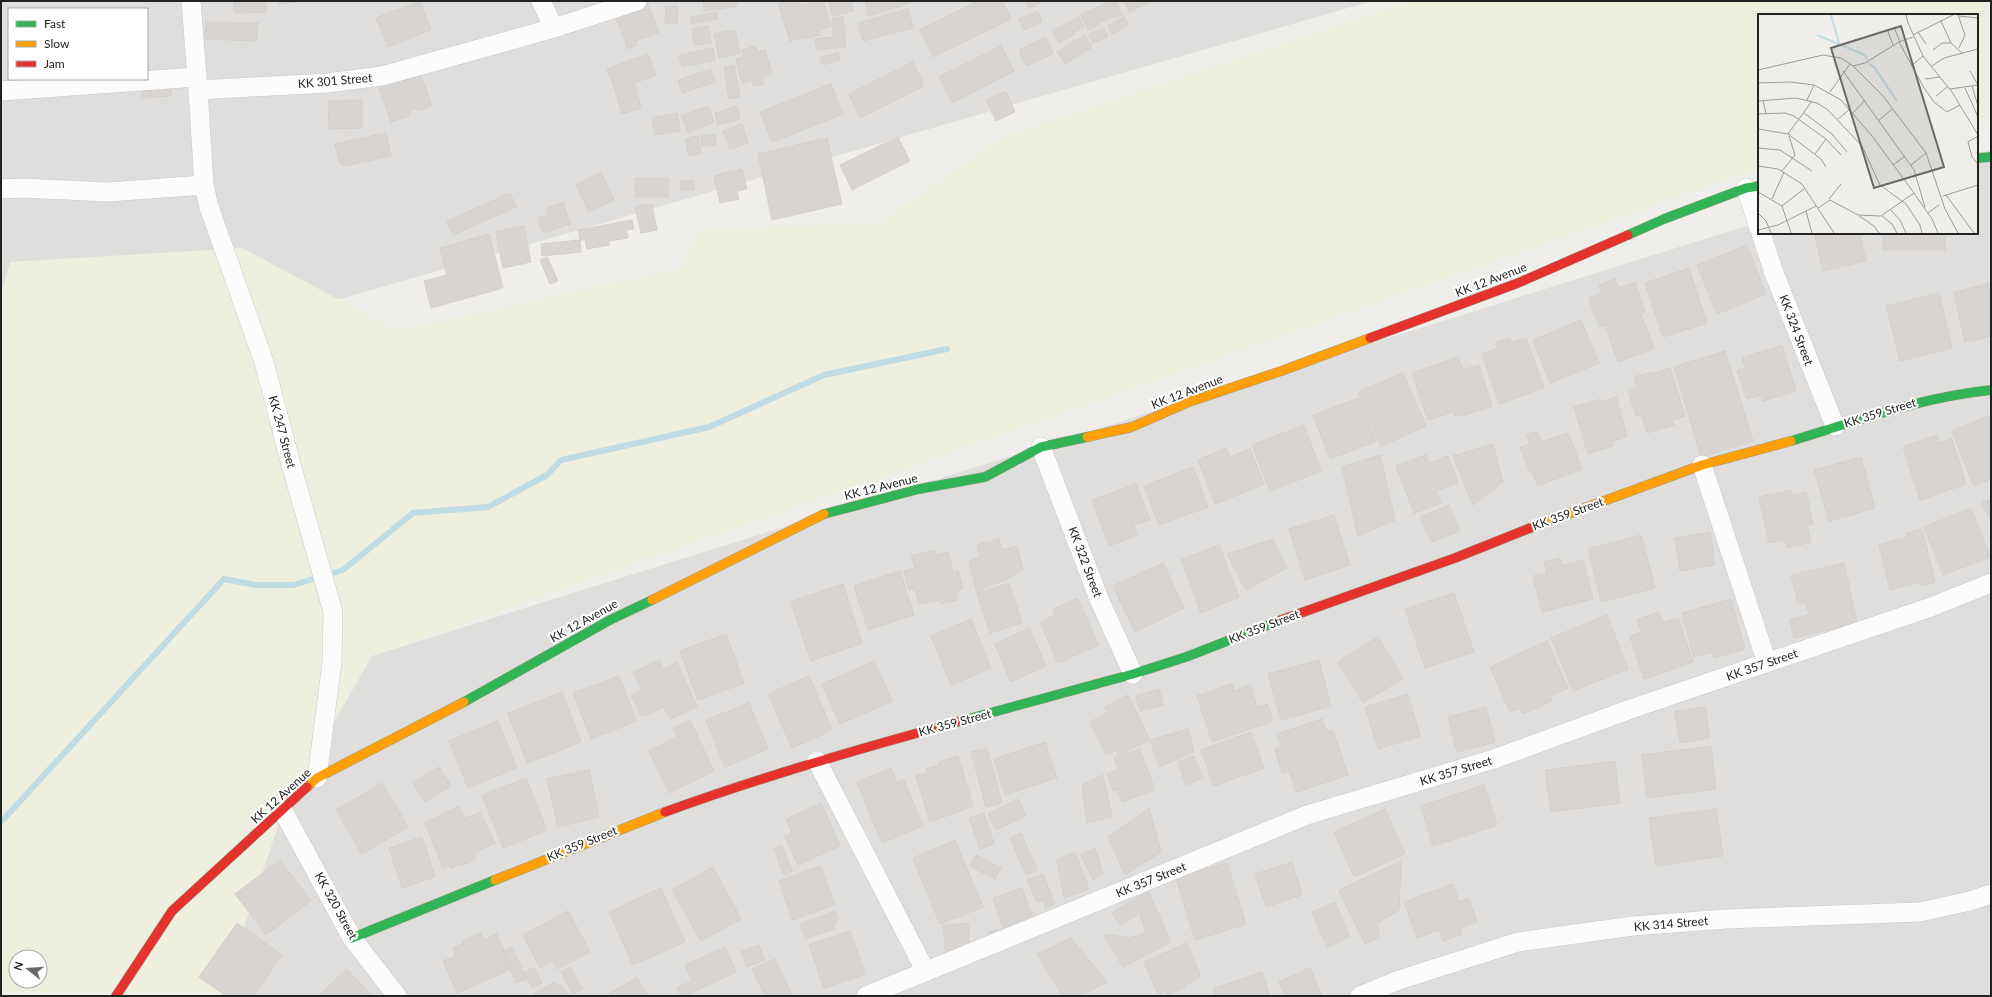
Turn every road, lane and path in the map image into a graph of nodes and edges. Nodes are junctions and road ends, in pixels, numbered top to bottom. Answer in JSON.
{"nodes":[{"id":1,"x":191,"y":1,"type":"edge"},
{"id":2,"x":541,"y":1,"type":"edge"},
{"id":3,"x":637,"y":1,"type":"edge"},
{"id":4,"x":554,"y":28,"type":"junction"},
{"id":5,"x":198,"y":83,"type":"junction"},
{"id":6,"x":1,"y":91,"type":"edge"},
{"id":7,"x":1991,"y":157,"type":"edge"},
{"id":8,"x":1978,"y":158,"type":"edge"},
{"id":9,"x":204,"y":185,"type":"junction"},
{"id":10,"x":1752,"y":187,"type":"edge"},
{"id":11,"x":1,"y":189,"type":"edge"},
{"id":12,"x":1758,"y":222,"type":"edge"},
{"id":13,"x":1761,"y":234,"type":"edge"},
{"id":14,"x":1991,"y":390,"type":"edge"},
{"id":15,"x":1835,"y":426,"type":"junction"},
{"id":16,"x":1041,"y":447,"type":"junction"},
{"id":17,"x":1702,"y":465,"type":"junction"},
{"id":18,"x":1991,"y":583,"type":"edge"},
{"id":19,"x":1767,"y":663,"type":"junction"},
{"id":20,"x":1133,"y":674,"type":"junction"},
{"id":21,"x":817,"y":761,"type":"junction"},
{"id":22,"x":317,"y":778,"type":"junction"},
{"id":23,"x":283,"y":810,"type":"junction"},
{"id":24,"x":1991,"y":894,"type":"edge"},
{"id":25,"x":352,"y":938,"type":"junction"},
{"id":26,"x":926,"y":972,"type":"junction"},
{"id":27,"x":116,"y":996,"type":"edge"},
{"id":28,"x":397,"y":996,"type":"edge"},
{"id":29,"x":866,"y":996,"type":"edge"},
{"id":30,"x":1360,"y":996,"type":"edge"}],
"edges":[{"from":1,"to":5,"type":"street"},
{"from":2,"to":4,"type":"street"},
{"from":3,"to":4,"type":"street","name":"KK 301 Street"},
{"from":4,"to":5,"type":"street","name":"KK 301 Street"},
{"from":5,"to":6,"type":"street","name":"KK 301 Street"},
{"from":5,"to":9,"type":"street","name":"KK 247 Street"},
{"from":7,"to":8,"type":"main road"},
{"from":9,"to":11,"type":"street"},
{"from":9,"to":22,"type":"street","name":"KK 247 Street"},
{"from":10,"to":12,"type":"street"},
{"from":10,"to":16,"type":"main road","name":"KK 12 Avenue"},
{"from":13,"to":15,"type":"street","name":"KK 324 Street"},
{"from":14,"to":15,"type":"main road","name":"KK 359 Street"},
{"from":15,"to":17,"type":"main road","name":"KK 359 Street"},
{"from":16,"to":20,"type":"street","name":"KK 322 Street"},
{"from":16,"to":22,"type":"main road","name":"KK 12 Avenue"},
{"from":17,"to":19,"type":"street"},
{"from":17,"to":20,"type":"main road","name":"KK 359 Street"},
{"from":18,"to":19,"type":"street","name":"KK 357 Street"},
{"from":19,"to":26,"type":"street","name":"KK 357 Street"},
{"from":20,"to":21,"type":"main road","name":"KK 359 Street"},
{"from":21,"to":25,"type":"main road","name":"KK 359 Street"},
{"from":21,"to":26,"type":"street"},
{"from":22,"to":23,"type":"main road","name":"KK 12 Avenue"},
{"from":23,"to":25,"type":"street","name":"KK 320 Street"},
{"from":23,"to":27,"type":"main road","name":"KK 12 Avenue"},
{"from":24,"to":30,"type":"street","name":"KK 314 Street"},
{"from":25,"to":28,"type":"street","name":"KK 320 Street"},
{"from":26,"to":29,"type":"street","name":"KK 357 Street"}]}
